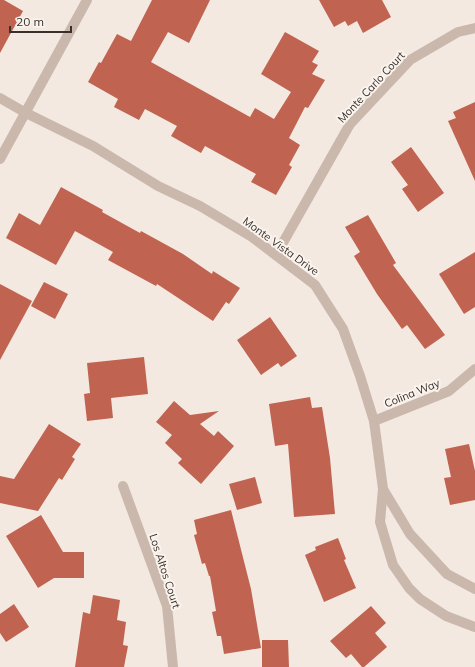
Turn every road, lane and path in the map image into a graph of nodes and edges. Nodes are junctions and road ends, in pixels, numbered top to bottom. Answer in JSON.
{"nodes":[{"id":1,"x":87,"y":0,"type":"edge"},
{"id":2,"x":475,"y":28,"type":"edge"},
{"id":3,"x":0,"y":98,"type":"edge"},
{"id":4,"x":26,"y":113,"type":"junction"},
{"id":5,"x":0,"y":159,"type":"edge"},
{"id":6,"x":276,"y":255,"type":"junction"},
{"id":7,"x":475,"y":369,"type":"edge"},
{"id":8,"x":374,"y":421,"type":"junction"},
{"id":9,"x":123,"y":486,"type":"dead end"},
{"id":10,"x":383,"y":489,"type":"junction"},
{"id":11,"x":475,"y":589,"type":"edge"},
{"id":12,"x":475,"y":627,"type":"edge"},
{"id":13,"x":173,"y":667,"type":"edge"}],
"edges":[{"from":1,"to":4,"type":"street"},
{"from":2,"to":6,"type":"street","name":"Monte Carlo Court"},
{"from":3,"to":4,"type":"street","name":"Monte Vista Drive"},
{"from":4,"to":5,"type":"street"},
{"from":4,"to":6,"type":"street","name":"Monte Vista Drive"},
{"from":6,"to":8,"type":"street","name":"Monte Vista Drive"},
{"from":7,"to":8,"type":"street","name":"Colina Way"},
{"from":8,"to":10,"type":"street","name":"Monte Vista Drive"},
{"from":9,"to":13,"type":"street","name":"Los Altos Court"},
{"from":10,"to":11,"type":"street","name":"Monte Vista Drive"},
{"from":10,"to":12,"type":"street","name":"Monte Vista Drive"}]}
